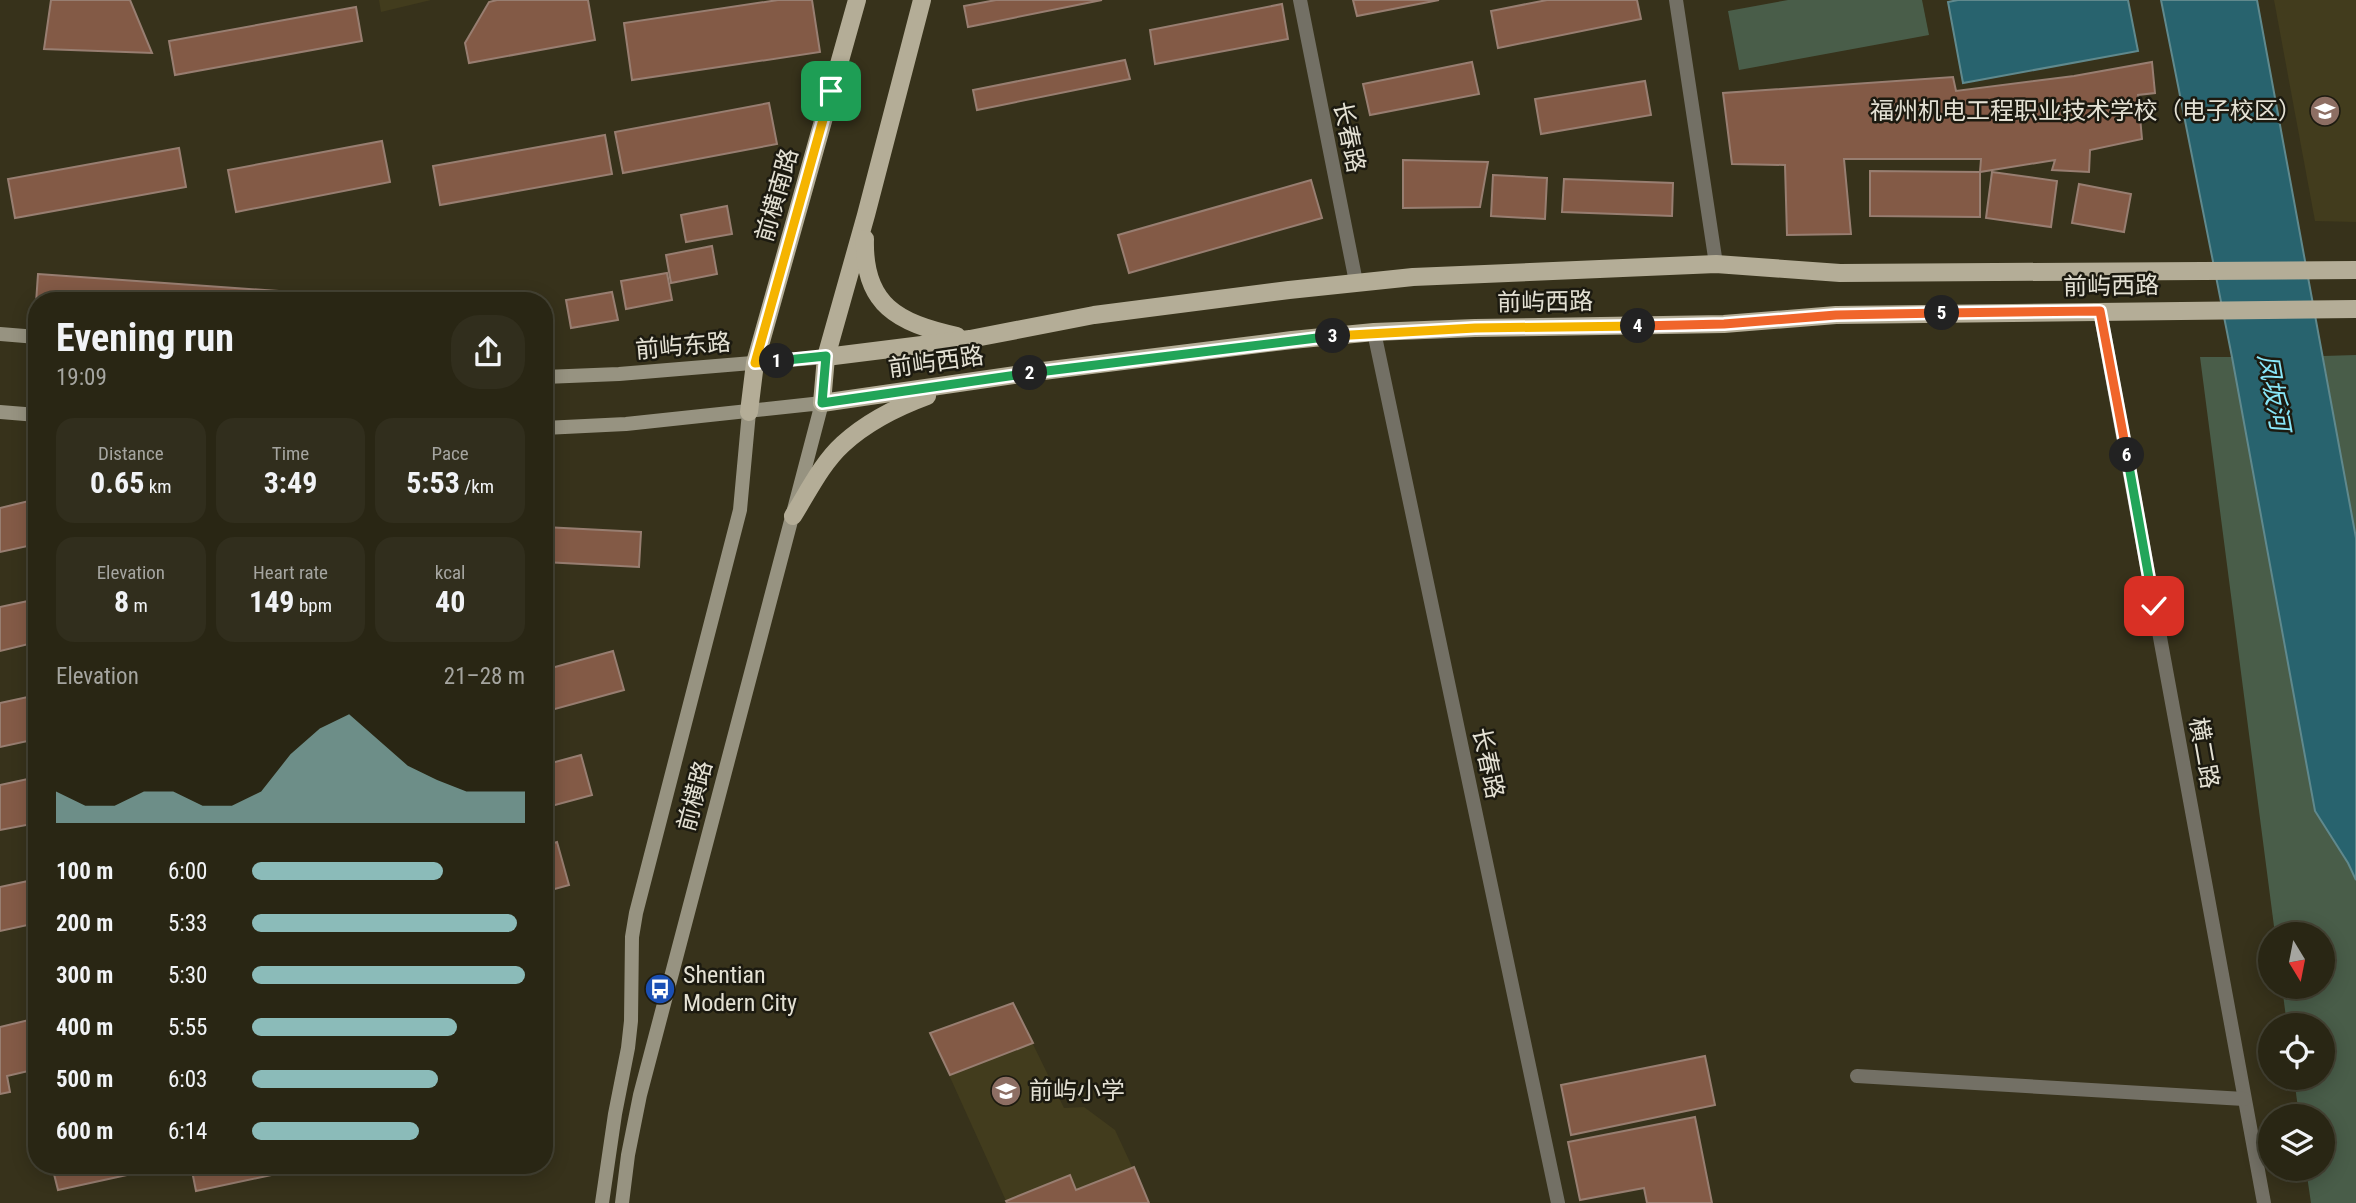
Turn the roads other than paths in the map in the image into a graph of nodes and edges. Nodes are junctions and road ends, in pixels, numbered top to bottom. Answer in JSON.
{"nodes":[{"id":1,"x":857,"y":0,"type":"edge"},
{"id":2,"x":922,"y":0,"type":"edge"},
{"id":3,"x":1300,"y":0,"type":"edge"},
{"id":4,"x":1676,"y":0,"type":"edge"},
{"id":5,"x":866,"y":215,"type":"junction"},
{"id":6,"x":1716,"y":264,"type":"junction"},
{"id":7,"x":2356,"y":270,"type":"edge"},
{"id":8,"x":1356,"y":282,"type":"junction"},
{"id":9,"x":2356,"y":309,"type":"edge"},
{"id":10,"x":2100,"y":311,"type":"junction"},
{"id":11,"x":1374,"y":332,"type":"junction"},
{"id":12,"x":0,"y":334,"type":"edge"},
{"id":13,"x":28,"y":336,"type":"edge"},
{"id":14,"x":970,"y":339,"type":"junction"},
{"id":15,"x":826,"y":356,"type":"junction"},
{"id":16,"x":755,"y":363,"type":"junction"},
{"id":17,"x":1035,"y":372,"type":"junction"},
{"id":18,"x":553,"y":377,"type":"edge"},
{"id":19,"x":822,"y":403,"type":"junction"},
{"id":20,"x":0,"y":412,"type":"edge"},
{"id":21,"x":749,"y":412,"type":"junction"},
{"id":22,"x":28,"y":414,"type":"edge"},
{"id":23,"x":553,"y":428,"type":"edge"},
{"id":24,"x":793,"y":516,"type":"junction"},
{"id":25,"x":1857,"y":1076,"type":"dead end"},
{"id":26,"x":2244,"y":1099,"type":"junction"},
{"id":27,"x":602,"y":1203,"type":"edge"},
{"id":28,"x":622,"y":1203,"type":"edge"},
{"id":29,"x":1558,"y":1203,"type":"edge"},
{"id":30,"x":2264,"y":1203,"type":"edge"}],
"edges":[{"from":1,"to":16,"type":"main road","name":"前横南路"},
{"from":2,"to":5,"type":"main road"},
{"from":3,"to":8,"type":"street","name":"长春路"},
{"from":4,"to":6,"type":"street"},
{"from":5,"to":14,"type":"main road"},
{"from":5,"to":15,"type":"main road"},
{"from":6,"to":7,"type":"main road","name":"前屿西路"},
{"from":6,"to":8,"type":"main road","name":"前屿西路"},
{"from":8,"to":14,"type":"main road","name":"前屿西路"},
{"from":9,"to":10,"type":"main road","name":"前屿西路"},
{"from":10,"to":11,"type":"main road","name":"前屿西路"},
{"from":10,"to":26,"type":"street","name":"横二路"},
{"from":11,"to":17,"type":"main road","name":"前屿西路"},
{"from":11,"to":29,"type":"street","name":"长春路"},
{"from":12,"to":13,"type":"main road"},
{"from":14,"to":15,"type":"main road","name":"前屿西路"},
{"from":15,"to":16,"type":"main road","name":"前屿东路"},
{"from":15,"to":19,"type":"main road"},
{"from":16,"to":18,"type":"main road","name":"前屿东路"},
{"from":16,"to":21,"type":"main road","name":"前横南路"},
{"from":17,"to":19,"type":"main road","name":"前屿西路"},
{"from":17,"to":24,"type":"main road"},
{"from":19,"to":21,"type":"main road"},
{"from":19,"to":24,"type":"main road","name":"前横路"},
{"from":20,"to":22,"type":"main road"},
{"from":21,"to":23,"type":"main road"},
{"from":21,"to":27,"type":"main road","name":"前横路"},
{"from":24,"to":28,"type":"main road","name":"前横路"},
{"from":25,"to":26,"type":"street"},
{"from":26,"to":30,"type":"street","name":"横二路"}]}
